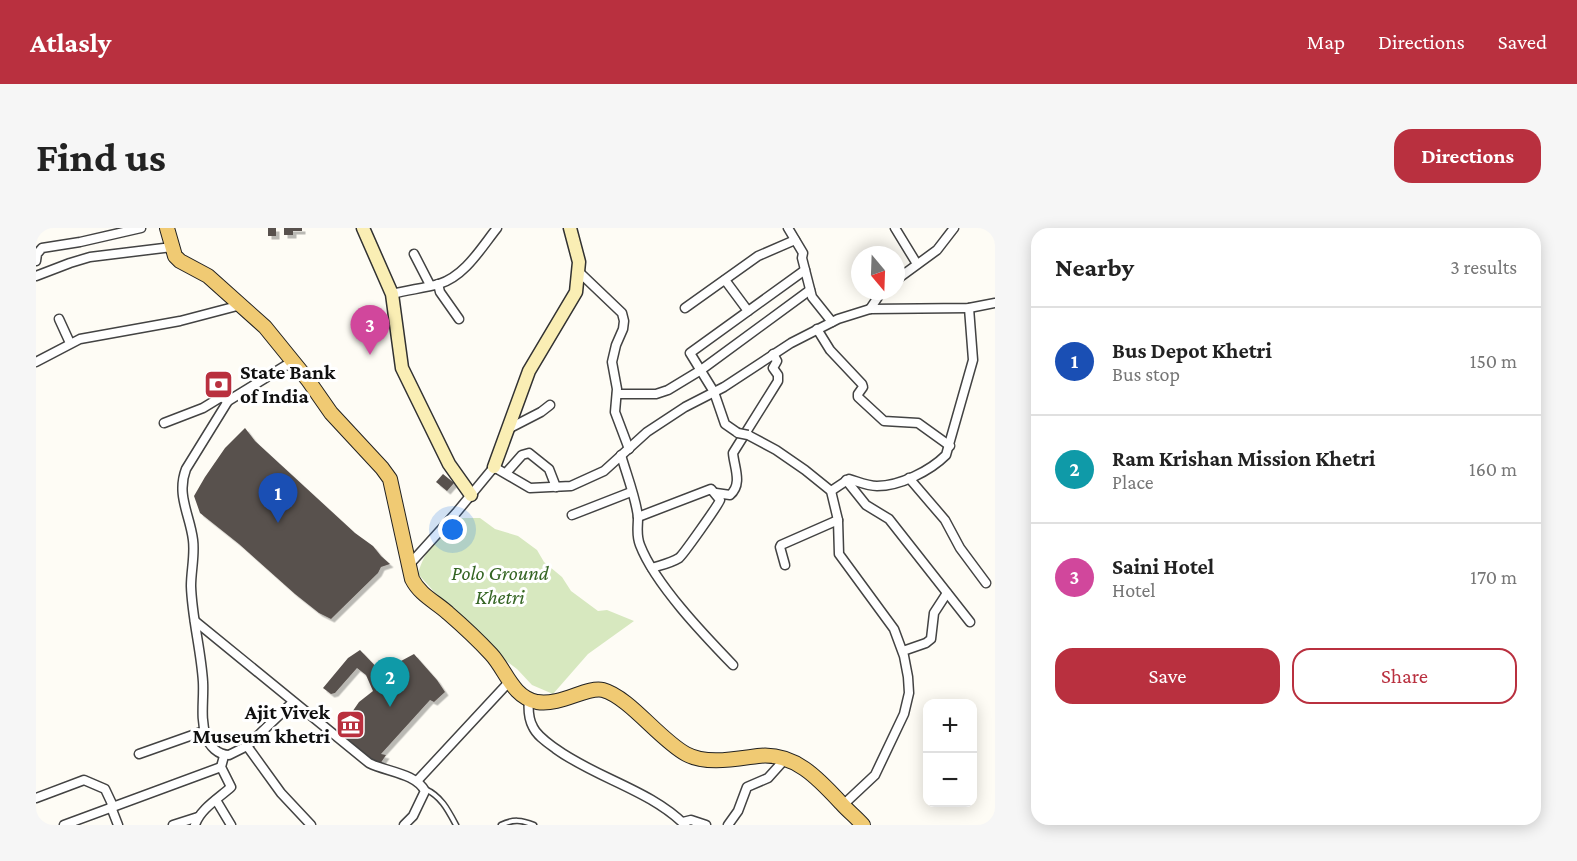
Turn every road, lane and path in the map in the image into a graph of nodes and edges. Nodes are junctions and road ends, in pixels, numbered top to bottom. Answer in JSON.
{"nodes":[{"id":1,"x":141,"y":228,"type":"edge"},
{"id":2,"x":166,"y":228,"type":"edge"},
{"id":3,"x":363,"y":228,"type":"edge"},
{"id":4,"x":497,"y":228,"type":"edge"},
{"id":5,"x":570,"y":228,"type":"edge"},
{"id":6,"x":788,"y":228,"type":"edge"},
{"id":7,"x":895,"y":228,"type":"edge"},
{"id":8,"x":954,"y":228,"type":"edge"},
{"id":9,"x":961,"y":228,"type":"edge"},
{"id":10,"x":795,"y":240,"type":"junction"},
{"id":11,"x":172,"y":247,"type":"junction"},
{"id":12,"x":937,"y":250,"type":"junction"},
{"id":13,"x":414,"y":254,"type":"dead end"},
{"id":14,"x":36,"y":261,"type":"edge"},
{"id":15,"x":917,"y":264,"type":"junction"},
{"id":16,"x":805,"y":270,"type":"junction"},
{"id":17,"x":578,"y":271,"type":"junction"},
{"id":18,"x":905,"y":273,"type":"edge"},
{"id":19,"x":36,"y":276,"type":"edge"},
{"id":20,"x":724,"y":280,"type":"junction"},
{"id":21,"x":434,"y":285,"type":"junction"},
{"id":22,"x":810,"y":290,"type":"junction"},
{"id":23,"x":392,"y":294,"type":"junction"},
{"id":24,"x":876,"y":300,"type":"edge"},
{"id":25,"x":995,"y":303,"type":"edge"},
{"id":26,"x":241,"y":305,"type":"junction"},
{"id":27,"x":685,"y":308,"type":"dead end"},
{"id":28,"x":969,"y":308,"type":"junction"},
{"id":29,"x":870,"y":309,"type":"junction"},
{"id":30,"x":748,"y":311,"type":"junction"},
{"id":31,"x":59,"y":319,"type":"dead end"},
{"id":32,"x":459,"y":319,"type":"dead end"},
{"id":33,"x":831,"y":322,"type":"junction"},
{"id":34,"x":817,"y":329,"type":"junction"},
{"id":35,"x":70,"y":343,"type":"junction"},
{"id":36,"x":773,"y":354,"type":"junction"},
{"id":37,"x":293,"y":361,"type":"junction"},
{"id":38,"x":36,"y":362,"type":"edge"},
{"id":39,"x":701,"y":370,"type":"junction"},
{"id":40,"x":714,"y":392,"type":"junction"},
{"id":41,"x":617,"y":394,"type":"junction"},
{"id":42,"x":228,"y":401,"type":"junction"},
{"id":43,"x":550,"y":405,"type":"dead end"},
{"id":44,"x":165,"y":423,"type":"dead end"},
{"id":45,"x":508,"y":429,"type":"junction"},
{"id":46,"x":950,"y":446,"type":"junction"},
{"id":47,"x":629,"y":449,"type":"junction"},
{"id":48,"x":621,"y":455,"type":"junction"},
{"id":49,"x":494,"y":466,"type":"junction"},
{"id":50,"x":506,"y":473,"type":"junction"},
{"id":51,"x":909,"y":478,"type":"junction"},
{"id":52,"x":846,"y":480,"type":"junction"},
{"id":53,"x":556,"y":487,"type":"junction"},
{"id":54,"x":831,"y":490,"type":"junction"},
{"id":55,"x":631,"y":492,"type":"junction"},
{"id":56,"x":716,"y":493,"type":"junction"},
{"id":57,"x":471,"y":495,"type":"junction"},
{"id":58,"x":572,"y":515,"type":"dead end"},
{"id":59,"x":638,"y":517,"type":"junction"},
{"id":60,"x":838,"y":520,"type":"junction"},
{"id":61,"x":409,"y":565,"type":"junction"},
{"id":62,"x":784,"y":566,"type":"dead end"},
{"id":63,"x":652,"y":568,"type":"junction"},
{"id":64,"x":986,"y":583,"type":"dead end"},
{"id":65,"x":947,"y":593,"type":"junction"},
{"id":66,"x":195,"y":621,"type":"junction"},
{"id":67,"x":970,"y":622,"type":"dead end"},
{"id":68,"x":903,"y":651,"type":"junction"},
{"id":69,"x":733,"y":665,"type":"dead end"},
{"id":70,"x":509,"y":681,"type":"junction"},
{"id":71,"x":529,"y":699,"type":"junction"},
{"id":72,"x":293,"y":702,"type":"junction"},
{"id":73,"x":204,"y":731,"type":"junction"},
{"id":74,"x":247,"y":746,"type":"junction"},
{"id":75,"x":139,"y":754,"type":"dead end"},
{"id":76,"x":224,"y":756,"type":"junction"},
{"id":77,"x":786,"y":758,"type":"junction"},
{"id":78,"x":221,"y":767,"type":"junction"},
{"id":79,"x":417,"y":781,"type":"junction"},
{"id":80,"x":424,"y":789,"type":"junction"},
{"id":81,"x":36,"y":798,"type":"edge"},
{"id":82,"x":216,"y":800,"type":"junction"},
{"id":83,"x":844,"y":804,"type":"junction"},
{"id":84,"x":112,"y":807,"type":"junction"},
{"id":85,"x":196,"y":821,"type":"edge"},
{"id":86,"x":684,"y":824,"type":"edge"},
{"id":87,"x":64,"y":825,"type":"edge"},
{"id":88,"x":118,"y":825,"type":"edge"},
{"id":89,"x":173,"y":825,"type":"edge"},
{"id":90,"x":231,"y":825,"type":"edge"},
{"id":91,"x":311,"y":825,"type":"edge"},
{"id":92,"x":404,"y":825,"type":"edge"},
{"id":93,"x":456,"y":825,"type":"edge"},
{"id":94,"x":501,"y":825,"type":"edge"},
{"id":95,"x":534,"y":825,"type":"edge"},
{"id":96,"x":706,"y":825,"type":"edge"},
{"id":97,"x":728,"y":825,"type":"edge"},
{"id":98,"x":863,"y":825,"type":"edge"}],
"edges":[{"from":1,"to":14,"type":"street"},
{"from":2,"to":11,"type":"main road"},
{"from":3,"to":23,"type":"street"},
{"from":4,"to":21,"type":"street"},
{"from":5,"to":17,"type":"street"},
{"from":6,"to":10,"type":"street"},
{"from":7,"to":15,"type":"street"},
{"from":8,"to":12,"type":"street"},
{"from":9,"to":12,"type":"street"},
{"from":10,"to":16,"type":"street"},
{"from":10,"to":20,"type":"street"},
{"from":11,"to":19,"type":"street"},
{"from":11,"to":26,"type":"main road"},
{"from":12,"to":15,"type":"street"},
{"from":13,"to":21,"type":"street"},
{"from":15,"to":18,"type":"street"},
{"from":16,"to":22,"type":"street"},
{"from":16,"to":30,"type":"street"},
{"from":17,"to":41,"type":"street"},
{"from":17,"to":45,"type":"street"},
{"from":20,"to":27,"type":"street"},
{"from":20,"to":30,"type":"street"},
{"from":21,"to":23,"type":"street"},
{"from":21,"to":32,"type":"street"},
{"from":22,"to":33,"type":"street"},
{"from":22,"to":39,"type":"street"},
{"from":23,"to":57,"type":"street"},
{"from":24,"to":29,"type":"street"},
{"from":25,"to":28,"type":"street"},
{"from":26,"to":35,"type":"street"},
{"from":26,"to":37,"type":"main road"},
{"from":28,"to":29,"type":"street"},
{"from":28,"to":46,"type":"street"},
{"from":29,"to":33,"type":"street"},
{"from":30,"to":39,"type":"street"},
{"from":31,"to":35,"type":"street"},
{"from":33,"to":34,"type":"street"},
{"from":34,"to":36,"type":"street"},
{"from":34,"to":46,"type":"street"},
{"from":35,"to":38,"type":"street"},
{"from":36,"to":40,"type":"street"},
{"from":36,"to":56,"type":"street"},
{"from":37,"to":42,"type":"street"},
{"from":37,"to":61,"type":"main road"},
{"from":39,"to":40,"type":"street"},
{"from":39,"to":41,"type":"street"},
{"from":40,"to":47,"type":"street"},
{"from":40,"to":54,"type":"street","bridge":true},
{"from":41,"to":47,"type":"street"},
{"from":42,"to":44,"type":"street"},
{"from":42,"to":66,"type":"street"},
{"from":43,"to":45,"type":"street"},
{"from":45,"to":49,"type":"street"},
{"from":46,"to":51,"type":"street"},
{"from":47,"to":48,"type":"street"},
{"from":48,"to":53,"type":"street"},
{"from":48,"to":55,"type":"street"},
{"from":49,"to":50,"type":"street"},
{"from":49,"to":57,"type":"street"},
{"from":50,"to":53,"type":"street"},
{"from":50,"to":53,"type":"street"},
{"from":51,"to":52,"type":"street"},
{"from":51,"to":64,"type":"street"},
{"from":52,"to":54,"type":"street"},
{"from":52,"to":65,"type":"street"},
{"from":54,"to":60,"type":"street"},
{"from":55,"to":58,"type":"street"},
{"from":55,"to":59,"type":"street"},
{"from":56,"to":59,"type":"street"},
{"from":56,"to":63,"type":"street"},
{"from":57,"to":61,"type":"street"},
{"from":59,"to":63,"type":"street"},
{"from":60,"to":62,"type":"street"},
{"from":60,"to":68,"type":"street"},
{"from":61,"to":70,"type":"main road"},
{"from":63,"to":69,"type":"street"},
{"from":65,"to":67,"type":"street"},
{"from":65,"to":68,"type":"street"},
{"from":66,"to":72,"type":"street"},
{"from":66,"to":73,"type":"street"},
{"from":68,"to":83,"type":"street"},
{"from":70,"to":71,"type":"main road"},
{"from":70,"to":79,"type":"street"},
{"from":71,"to":77,"type":"main road"},
{"from":71,"to":86,"type":"street"},
{"from":72,"to":74,"type":"street"},
{"from":72,"to":79,"type":"street"},
{"from":73,"to":75,"type":"street"},
{"from":73,"to":76,"type":"street"},
{"from":74,"to":76,"type":"street"},
{"from":74,"to":91,"type":"street"},
{"from":76,"to":78,"type":"street"},
{"from":77,"to":83,"type":"main road"},
{"from":77,"to":97,"type":"street"},
{"from":78,"to":82,"type":"street"},
{"from":78,"to":84,"type":"street"},
{"from":79,"to":80,"type":"street"},
{"from":80,"to":92,"type":"street"},
{"from":80,"to":93,"type":"lane"},
{"from":81,"to":84,"type":"street"},
{"from":82,"to":85,"type":"street"},
{"from":82,"to":90,"type":"street"},
{"from":83,"to":98,"type":"main road"},
{"from":84,"to":87,"type":"street"},
{"from":84,"to":88,"type":"street"},
{"from":85,"to":89,"type":"street"},
{"from":86,"to":96,"type":"street"},
{"from":94,"to":95,"type":"lane"}]}
